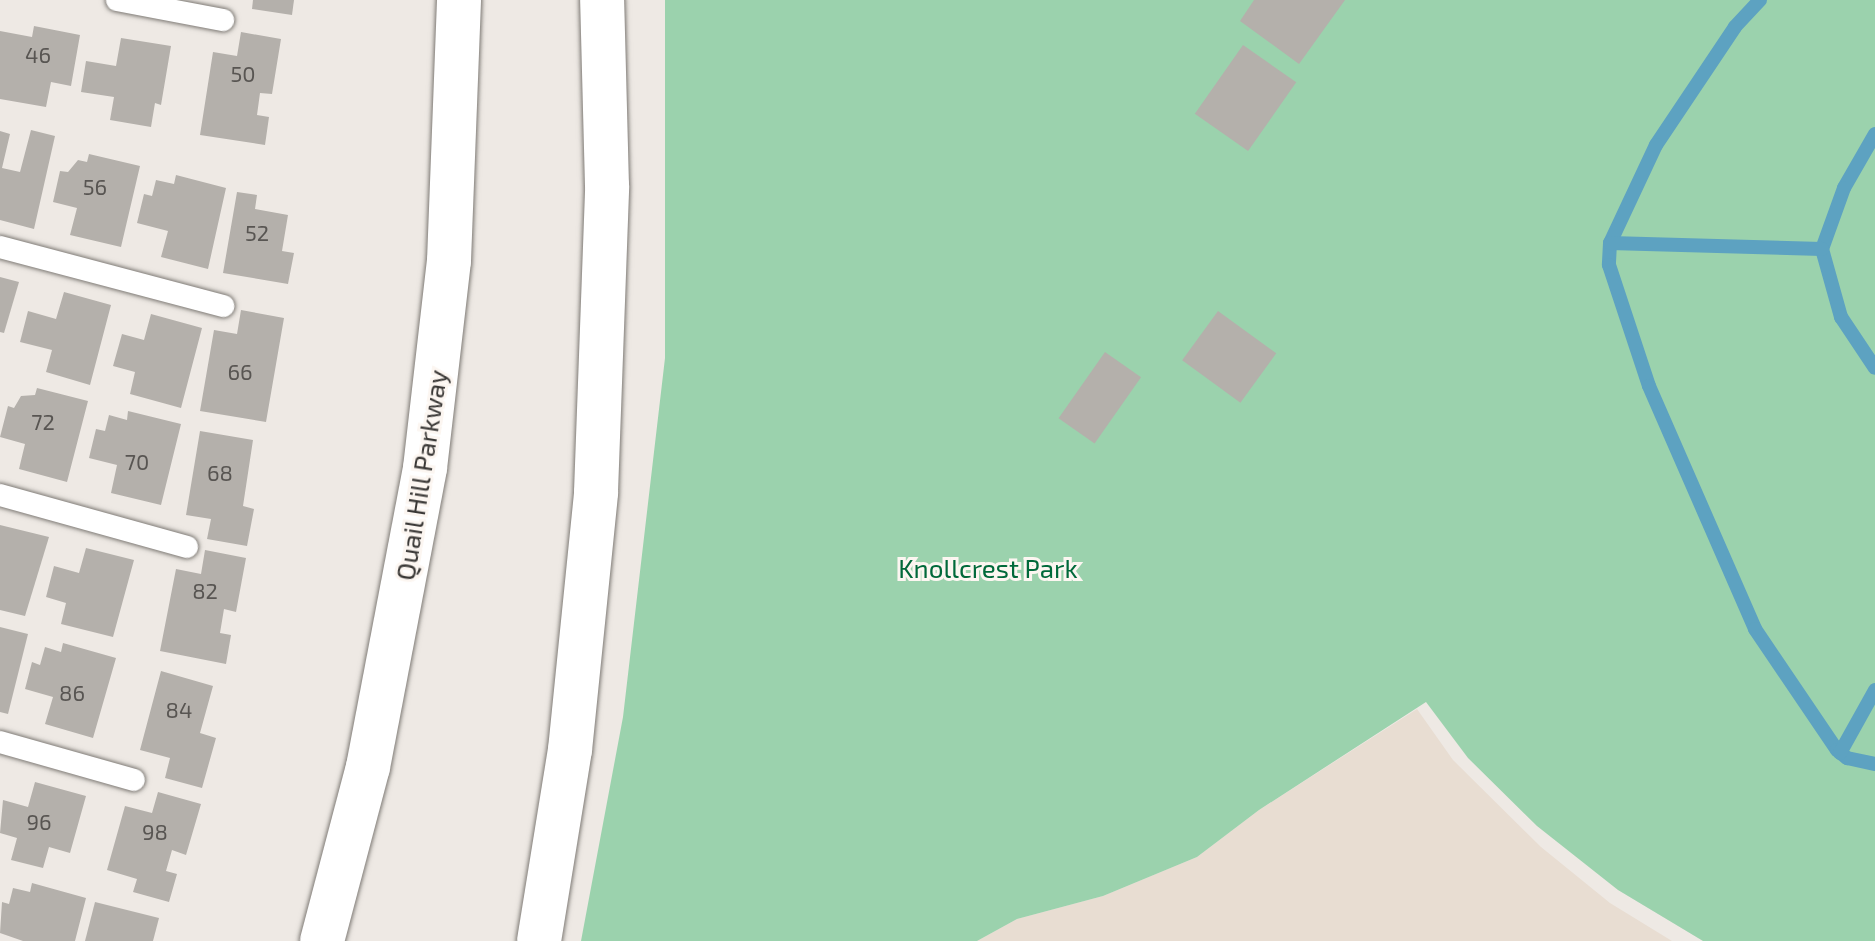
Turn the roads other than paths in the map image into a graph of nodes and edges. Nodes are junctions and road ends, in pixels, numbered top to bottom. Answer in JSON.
{"nodes":[{"id":1,"x":117,"y":0,"type":"edge"},
{"id":2,"x":459,"y":0,"type":"edge"},
{"id":3,"x":602,"y":0,"type":"edge"},
{"id":4,"x":223,"y":20,"type":"dead end"},
{"id":5,"x":0,"y":247,"type":"edge"},
{"id":6,"x":223,"y":306,"type":"dead end"},
{"id":7,"x":0,"y":495,"type":"edge"},
{"id":8,"x":187,"y":547,"type":"dead end"},
{"id":9,"x":0,"y":742,"type":"edge"},
{"id":10,"x":134,"y":780,"type":"dead end"},
{"id":11,"x":322,"y":941,"type":"edge"},
{"id":12,"x":539,"y":941,"type":"edge"}],
"edges":[{"from":1,"to":4,"type":"lane"},
{"from":2,"to":11,"type":"main road","name":"Quail Hill Parkway"},
{"from":3,"to":12,"type":"main road"},
{"from":5,"to":6,"type":"lane"},
{"from":7,"to":8,"type":"lane"},
{"from":9,"to":10,"type":"lane"}]}
